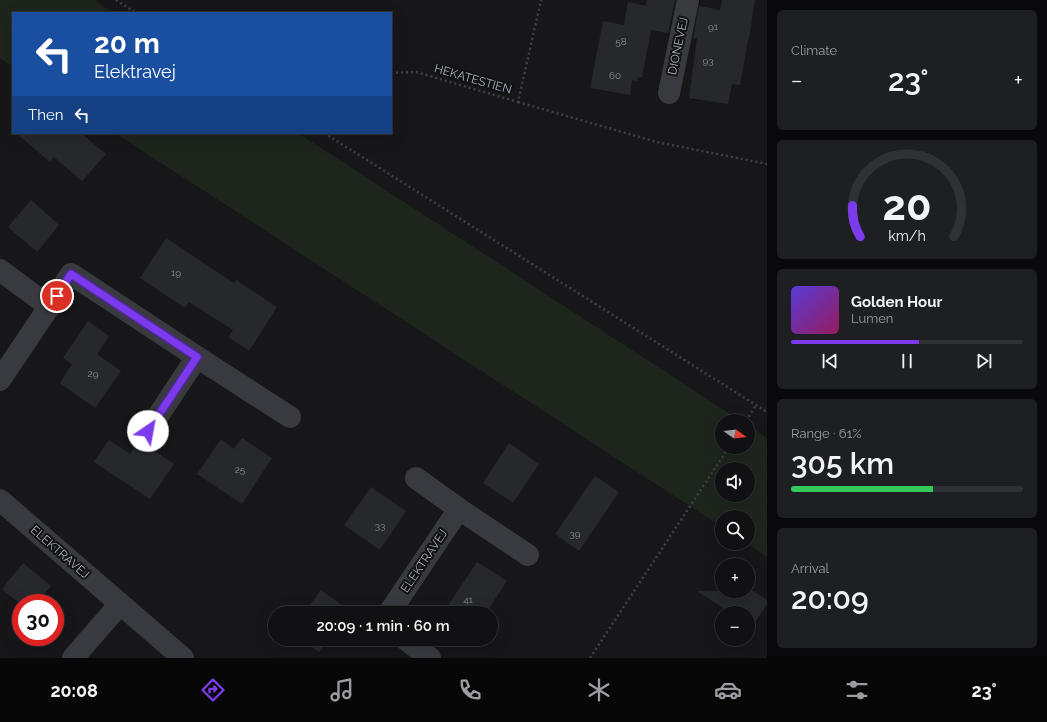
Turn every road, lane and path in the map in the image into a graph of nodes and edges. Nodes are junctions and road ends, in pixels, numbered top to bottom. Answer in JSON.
{"nodes":[{"id":1,"x":116,"y":0,"type":"edge"},
{"id":2,"x":542,"y":0,"type":"edge"},
{"id":3,"x":688,"y":0,"type":"edge"},
{"id":4,"x":134,"y":12,"type":"edge"},
{"id":5,"x":392,"y":73,"type":"edge"},
{"id":6,"x":669,"y":93,"type":"dead end"},
{"id":7,"x":518,"y":102,"type":"junction"},
{"id":8,"x":326,"y":134,"type":"edge"},
{"id":9,"x":767,"y":164,"type":"edge"},
{"id":10,"x":0,"y":270,"type":"edge"},
{"id":11,"x":50,"y":307,"type":"junction"},
{"id":12,"x":197,"y":357,"type":"junction"},
{"id":13,"x":0,"y":380,"type":"edge"},
{"id":14,"x":756,"y":406,"type":"junction"},
{"id":15,"x":767,"y":412,"type":"edge"},
{"id":16,"x":751,"y":414,"type":"edge"},
{"id":17,"x":290,"y":417,"type":"dead end"},
{"id":18,"x":148,"y":431,"type":"dead end"},
{"id":19,"x":724,"y":454,"type":"edge"},
{"id":20,"x":416,"y":478,"type":"dead end"},
{"id":21,"x":0,"y":500,"type":"edge"},
{"id":22,"x":459,"y":508,"type":"junction"},
{"id":23,"x":528,"y":555,"type":"dead end"},
{"id":24,"x":120,"y":604,"type":"junction"},
{"id":25,"x":394,"y":606,"type":"edge"},
{"id":26,"x":414,"y":646,"type":"edge"},
{"id":27,"x":73,"y":658,"type":"edge"},
{"id":28,"x":183,"y":658,"type":"edge"},
{"id":29,"x":430,"y":658,"type":"edge"},
{"id":30,"x":590,"y":658,"type":"edge"}],
"edges":[{"from":1,"to":4,"type":"path"},
{"from":2,"to":7,"type":"path","name":"HEKATESTIEN"},
{"from":3,"to":6,"type":"street","name":"DIONEVEJ"},
{"from":5,"to":7,"type":"path","name":"HEKATESTIEN"},
{"from":7,"to":9,"type":"path"},
{"from":8,"to":14,"type":"path"},
{"from":10,"to":11,"type":"street"},
{"from":11,"to":12,"type":"street"},
{"from":11,"to":13,"type":"street"},
{"from":12,"to":17,"type":"street"},
{"from":12,"to":18,"type":"street"},
{"from":14,"to":15,"type":"path"},
{"from":14,"to":16,"type":"path"},
{"from":19,"to":30,"type":"path"},
{"from":20,"to":22,"type":"street"},
{"from":21,"to":24,"type":"street","name":"ELEKTRAVEJ"},
{"from":22,"to":23,"type":"street"},
{"from":22,"to":25,"type":"street","name":"ELEKTRAVEJ"},
{"from":24,"to":27,"type":"street"},
{"from":24,"to":28,"type":"street","name":"ELEKTRAVEJ"},
{"from":26,"to":29,"type":"street"}]}
